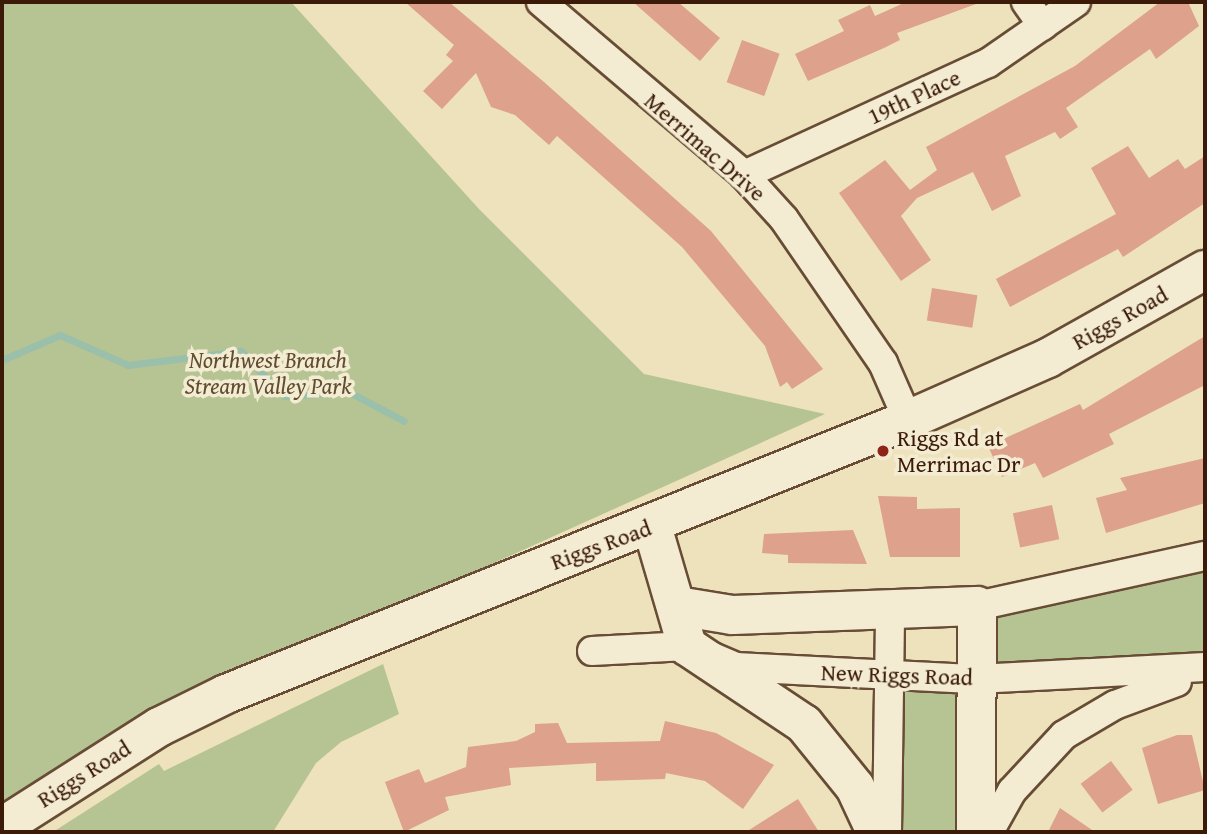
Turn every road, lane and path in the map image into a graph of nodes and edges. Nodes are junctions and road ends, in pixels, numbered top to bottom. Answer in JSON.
{"nodes":[{"id":1,"x":541,"y":2,"type":"edge"},
{"id":2,"x":1026,"y":2,"type":"edge"},
{"id":3,"x":1076,"y":2,"type":"edge"},
{"id":4,"x":1043,"y":26,"type":"junction"},
{"id":5,"x":744,"y":175,"type":"junction"},
{"id":6,"x":1205,"y":270,"type":"edge"},
{"id":7,"x":908,"y":421,"type":"junction"},
{"id":8,"x":652,"y":526,"type":"junction"},
{"id":9,"x":1205,"y":556,"type":"edge"},
{"id":10,"x":677,"y":606,"type":"junction"},
{"id":11,"x":977,"y":606,"type":"junction"},
{"id":12,"x":890,"y":610,"type":"junction"},
{"id":13,"x":687,"y":646,"type":"junction"},
{"id":14,"x":592,"y":651,"type":"dead end"},
{"id":15,"x":1205,"y":667,"type":"edge"},
{"id":16,"x":1205,"y":674,"type":"edge"},
{"id":17,"x":889,"y":676,"type":"junction"},
{"id":18,"x":977,"y":679,"type":"junction"},
{"id":19,"x":2,"y":827,"type":"edge"},
{"id":20,"x":876,"y":832,"type":"edge"},
{"id":21,"x":887,"y":832,"type":"edge"},
{"id":22,"x":976,"y":832,"type":"edge"},
{"id":23,"x":989,"y":832,"type":"edge"}],
"edges":[{"from":1,"to":5,"type":"street","name":"Merrimac Drive"},
{"from":2,"to":4,"type":"street"},
{"from":3,"to":4,"type":"street","name":"19th Place"},
{"from":4,"to":5,"type":"street","name":"19th Place"},
{"from":5,"to":7,"type":"street","name":"Merrimac Drive"},
{"from":6,"to":7,"type":"main road","name":"Riggs Road"},
{"from":7,"to":8,"type":"main road","name":"Riggs Road"},
{"from":8,"to":10,"type":"main road"},
{"from":8,"to":19,"type":"main road","name":"Riggs Road"},
{"from":9,"to":11,"type":"street"},
{"from":10,"to":12,"type":"main road"},
{"from":10,"to":13,"type":"main road"},
{"from":11,"to":12,"type":"main road"},
{"from":11,"to":18,"type":"main road"},
{"from":12,"to":17,"type":"street"},
{"from":13,"to":14,"type":"street","name":"New Riggs Road"},
{"from":13,"to":17,"type":"street","name":"New Riggs Road"},
{"from":13,"to":20,"type":"main road"},
{"from":15,"to":18,"type":"street","name":"New Riggs Road"},
{"from":16,"to":23,"type":"street"},
{"from":17,"to":18,"type":"street","name":"New Riggs Road"},
{"from":17,"to":21,"type":"street"},
{"from":18,"to":22,"type":"main road"}]}
